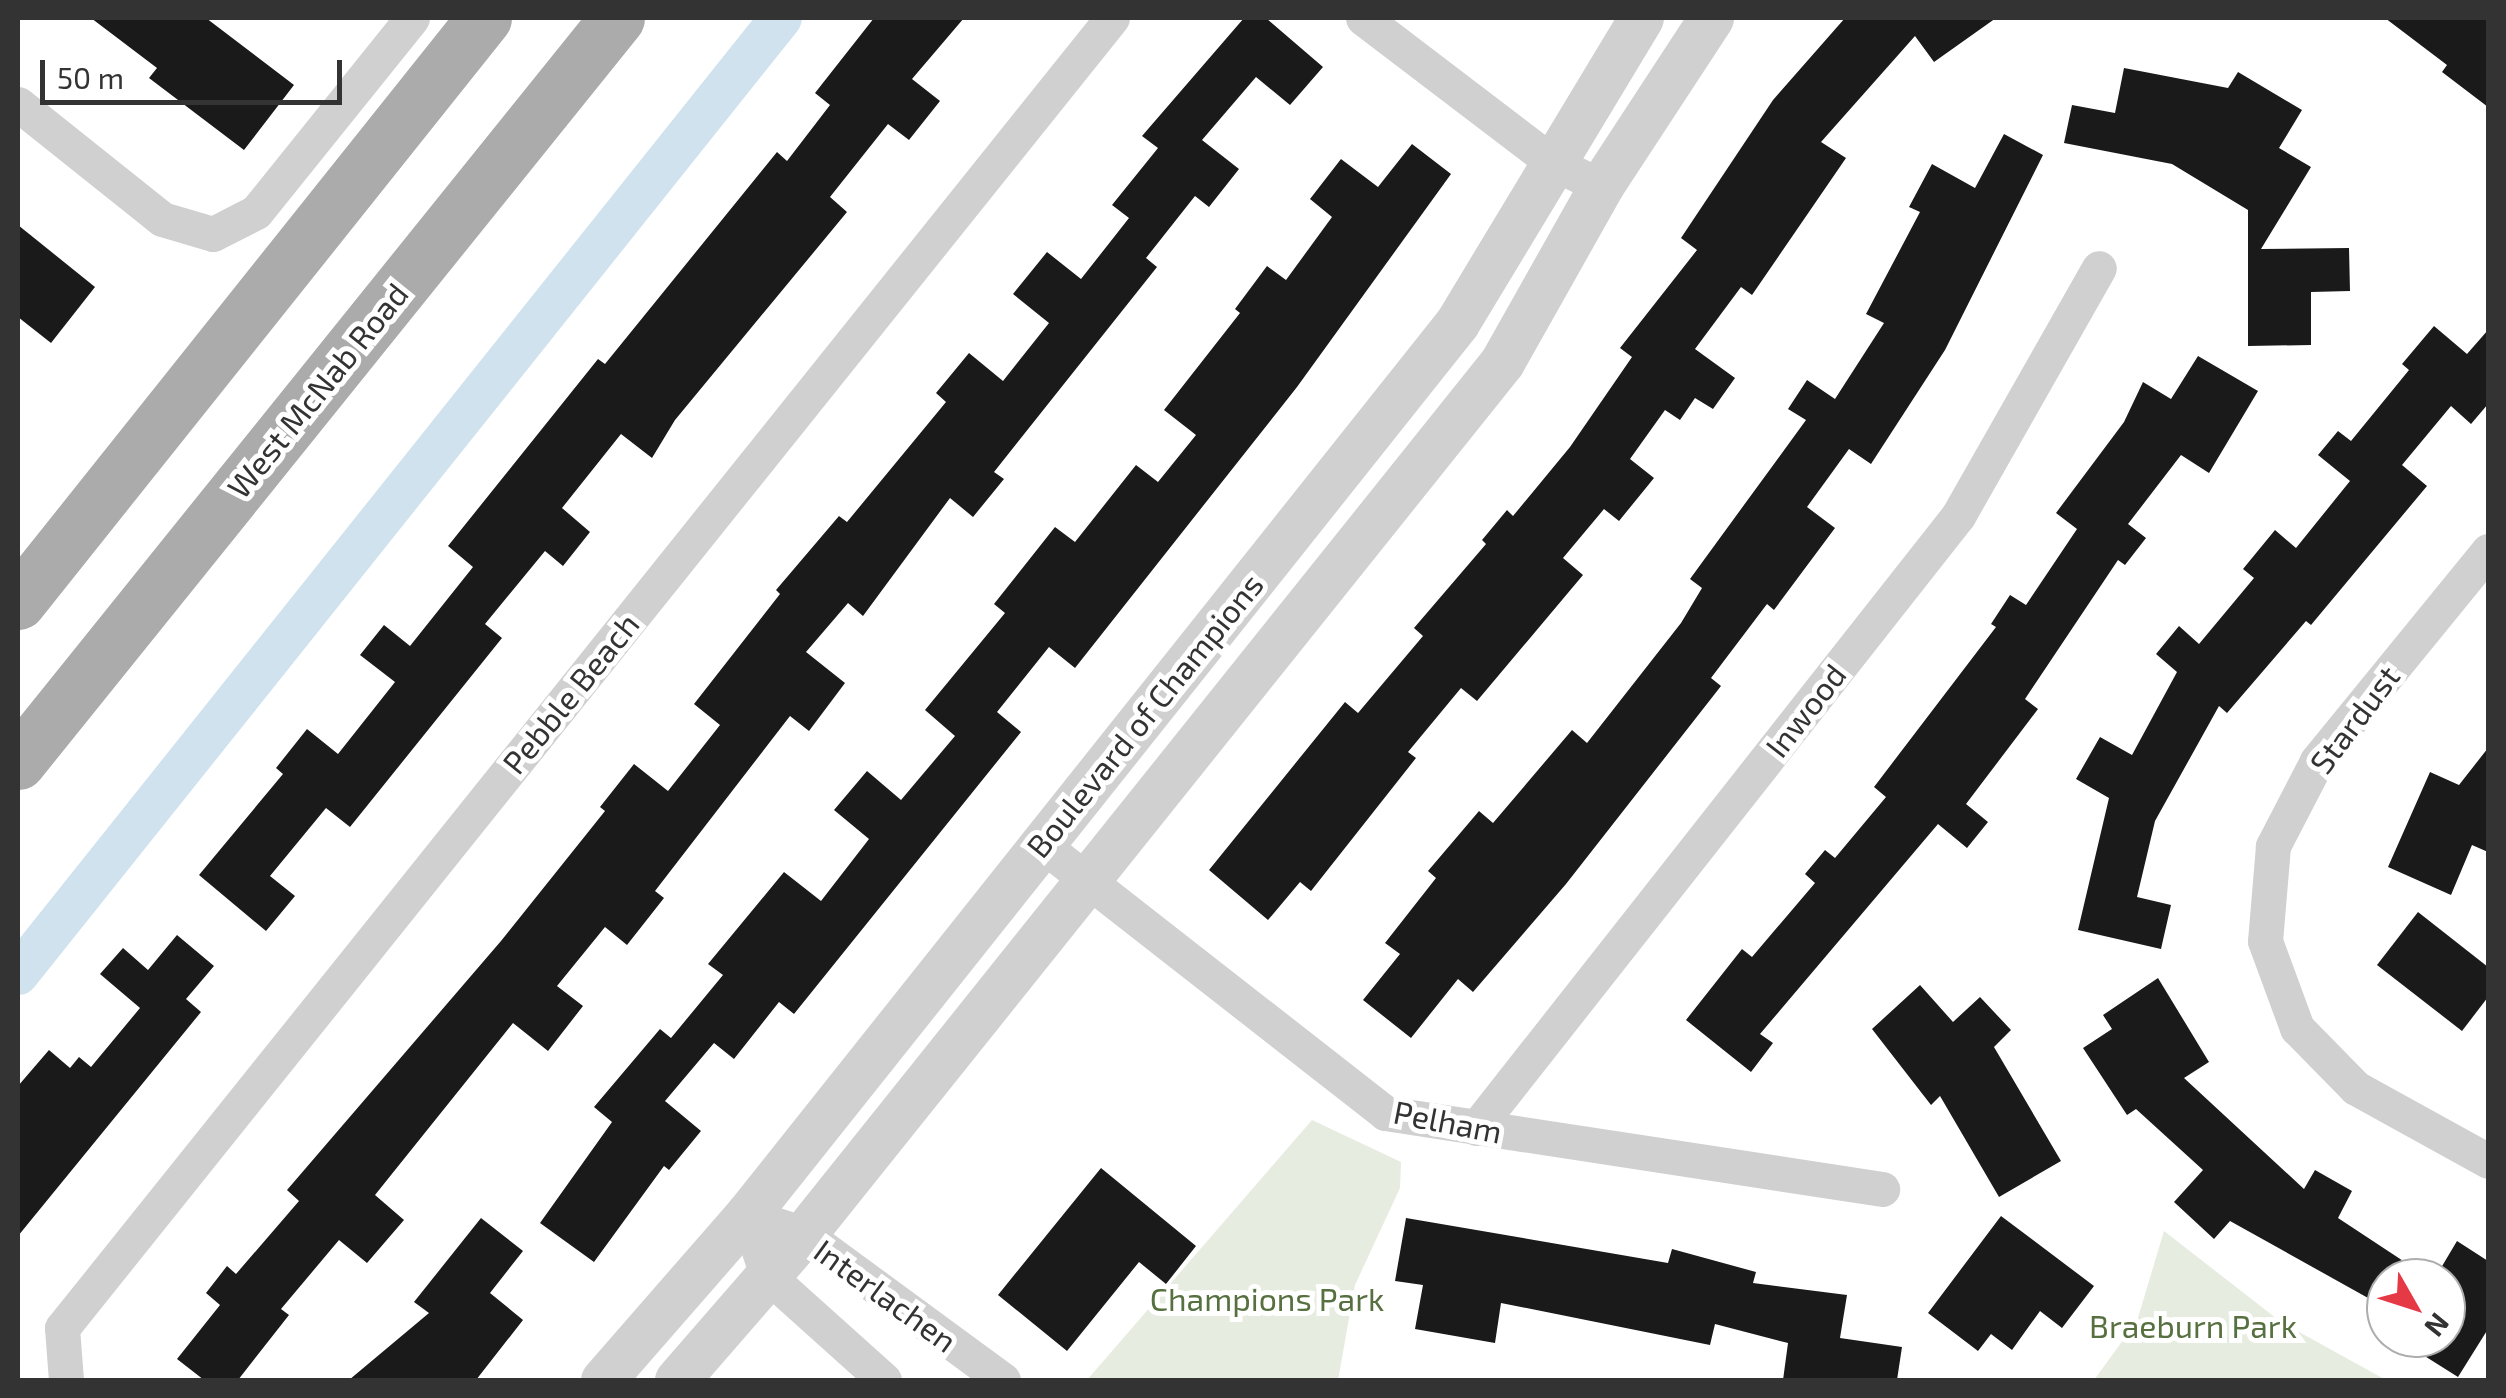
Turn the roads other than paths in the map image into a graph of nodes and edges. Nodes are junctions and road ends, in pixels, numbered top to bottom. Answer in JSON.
{"nodes":[{"id":1,"x":412,"y":18,"type":"edge"},
{"id":2,"x":484,"y":18,"type":"edge"},
{"id":3,"x":617,"y":18,"type":"edge"},
{"id":4,"x":1112,"y":18,"type":"edge"},
{"id":5,"x":1363,"y":18,"type":"edge"},
{"id":6,"x":1641,"y":18,"type":"edge"},
{"id":7,"x":1711,"y":18,"type":"edge"},
{"id":8,"x":18,"y":104,"type":"edge"},
{"id":9,"x":1553,"y":163,"type":"junction"},
{"id":10,"x":1601,"y":186,"type":"junction"},
{"id":11,"x":2100,"y":268,"type":"dead end"},
{"id":12,"x":2488,"y":551,"type":"edge"},
{"id":13,"x":18,"y":602,"type":"edge"},
{"id":14,"x":22,"y":745,"type":"edge"},
{"id":15,"x":1041,"y":844,"type":"junction"},
{"id":16,"x":1085,"y":876,"type":"junction"},
{"id":17,"x":1476,"y":1128,"type":"junction"},
{"id":18,"x":2488,"y":1161,"type":"edge"},
{"id":19,"x":1882,"y":1190,"type":"dead end"},
{"id":20,"x":746,"y":1215,"type":"junction"},
{"id":21,"x":804,"y":1234,"type":"junction"},
{"id":22,"x":766,"y":1275,"type":"junction"},
{"id":23,"x":66,"y":1380,"type":"edge"},
{"id":24,"x":603,"y":1380,"type":"edge"},
{"id":25,"x":677,"y":1380,"type":"edge"},
{"id":26,"x":884,"y":1380,"type":"edge"},
{"id":27,"x":1002,"y":1380,"type":"edge"}],
"edges":[{"from":1,"to":8,"type":"street"},
{"from":2,"to":13,"type":"main road"},
{"from":3,"to":14,"type":"main road","name":"West McNab Road"},
{"from":4,"to":23,"type":"street","name":"Pebble Beach"},
{"from":5,"to":9,"type":"street"},
{"from":6,"to":9,"type":"street","name":"Boulevard of Champions"},
{"from":7,"to":10,"type":"street","name":"Boulevard of Champions"},
{"from":9,"to":10,"type":"street"},
{"from":9,"to":15,"type":"street","name":"Boulevard of Champions"},
{"from":10,"to":16,"type":"street","name":"Boulevard of Champions"},
{"from":11,"to":17,"type":"street","name":"Inwood"},
{"from":12,"to":18,"type":"street","name":"Stardust"},
{"from":15,"to":16,"type":"street","name":"Pelham"},
{"from":15,"to":20,"type":"street","name":"Boulevard of Champions"},
{"from":16,"to":17,"type":"street","name":"Pelham"},
{"from":16,"to":21,"type":"street","name":"Boulevard of Champions"},
{"from":17,"to":19,"type":"street","name":"Pelham"},
{"from":20,"to":21,"type":"street","name":"Interlachen"},
{"from":20,"to":22,"type":"street","name":"Interlachen"},
{"from":20,"to":24,"type":"street","name":"Boulevard of Champions"},
{"from":21,"to":22,"type":"street","name":"Boulevard of Champions"},
{"from":21,"to":27,"type":"street","name":"Interlachen"},
{"from":22,"to":25,"type":"street","name":"Boulevard of Champions"},
{"from":22,"to":26,"type":"street","name":"Interlachen"}]}
